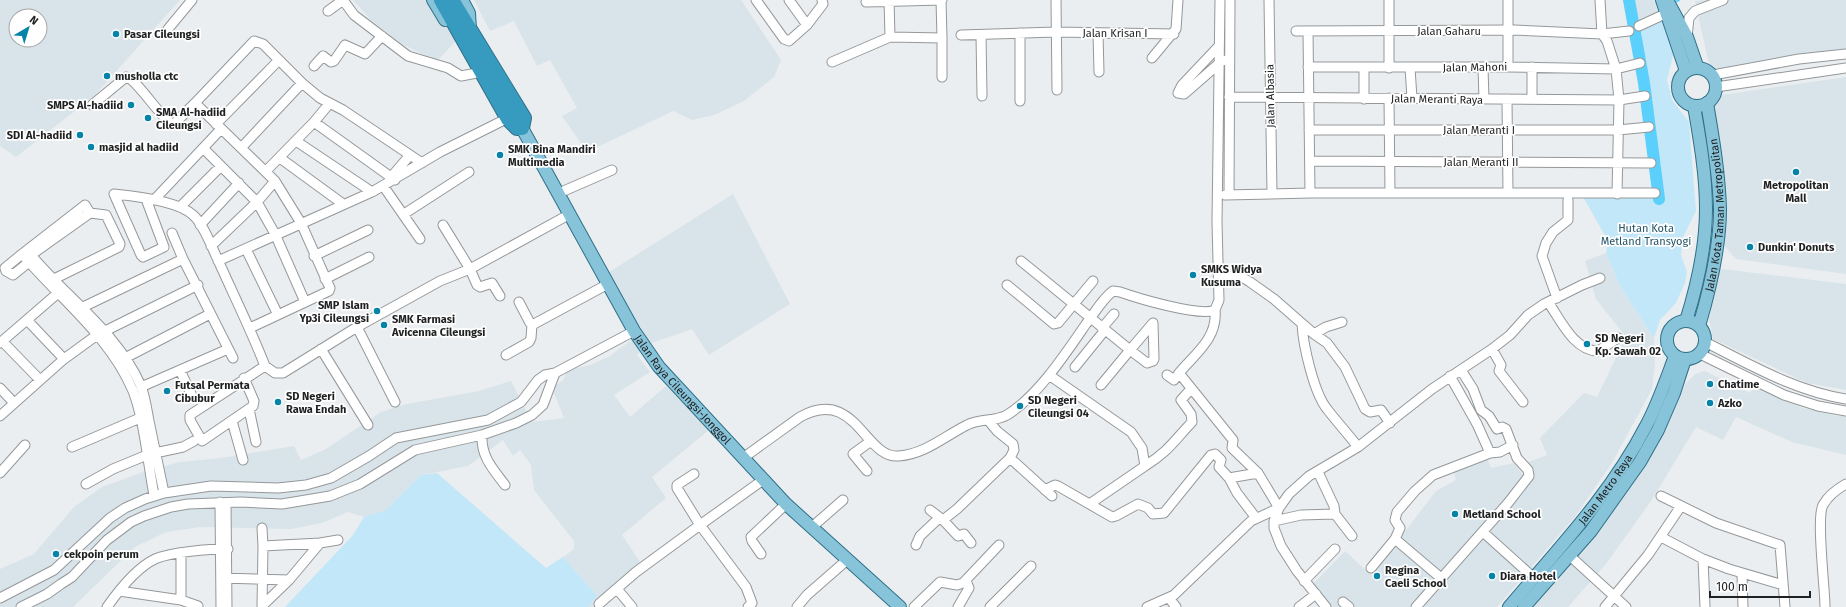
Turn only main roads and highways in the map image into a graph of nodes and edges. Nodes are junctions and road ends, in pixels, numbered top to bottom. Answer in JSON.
{"nodes":[{"id":1,"x":433,"y":0,"type":"edge"},
{"id":2,"x":441,"y":0,"type":"edge"},
{"id":3,"x":1666,"y":3,"type":"edge"},
{"id":4,"x":455,"y":6,"type":"edge"},
{"id":5,"x":466,"y":34,"type":"junction"},
{"id":6,"x":1692,"y":68,"type":"junction"},
{"id":7,"x":1708,"y":103,"type":"junction"},
{"id":8,"x":1694,"y":106,"type":"junction"},
{"id":9,"x":522,"y":128,"type":"junction"},
{"id":10,"x":1686,"y":321,"type":"junction"},
{"id":11,"x":1699,"y":326,"type":"junction"},
{"id":12,"x":1680,"y":358,"type":"junction"},
{"id":13,"x":900,"y":607,"type":"edge"},
{"id":14,"x":1509,"y":607,"type":"edge"},
{"id":15,"x":1524,"y":607,"type":"edge"}],
"edges":[{"from":1,"to":5,"type":"main road","name":"Jalan Raya Cileungsi-Jonggol"},
{"from":2,"to":4,"type":"highway","name":"Jalan Raya Cileungsi-Jonggol"},
{"from":3,"to":6,"type":"main road"},
{"from":3,"to":6,"type":"main road"},
{"from":4,"to":5,"type":"highway","name":"Jalan Raya Cileungsi-Jonggol"},
{"from":5,"to":9,"type":"highway","name":"Jalan Raya Cileungsi-Jonggol"},
{"from":5,"to":9,"type":"highway","name":"Jalan Raya Cileungsi-Jonggol"},
{"from":6,"to":7,"type":"main road"},
{"from":6,"to":8,"type":"main road"},
{"from":7,"to":8,"type":"main road"},
{"from":7,"to":11,"type":"main road","name":"Jalan Kota Taman Metropolitan"},
{"from":8,"to":10,"type":"main road","name":"Jalan Kota Taman Metropolitan"},
{"from":9,"to":13,"type":"main road","name":"Jalan Raya Cileungsi-Jonggol"},
{"from":10,"to":11,"type":"main road"},
{"from":10,"to":12,"type":"main road"},
{"from":11,"to":12,"type":"main road"},
{"from":12,"to":14,"type":"main road","name":"Jalan Metro Raya"},
{"from":12,"to":15,"type":"main road","name":"Jalan Metro Raya"}]}
